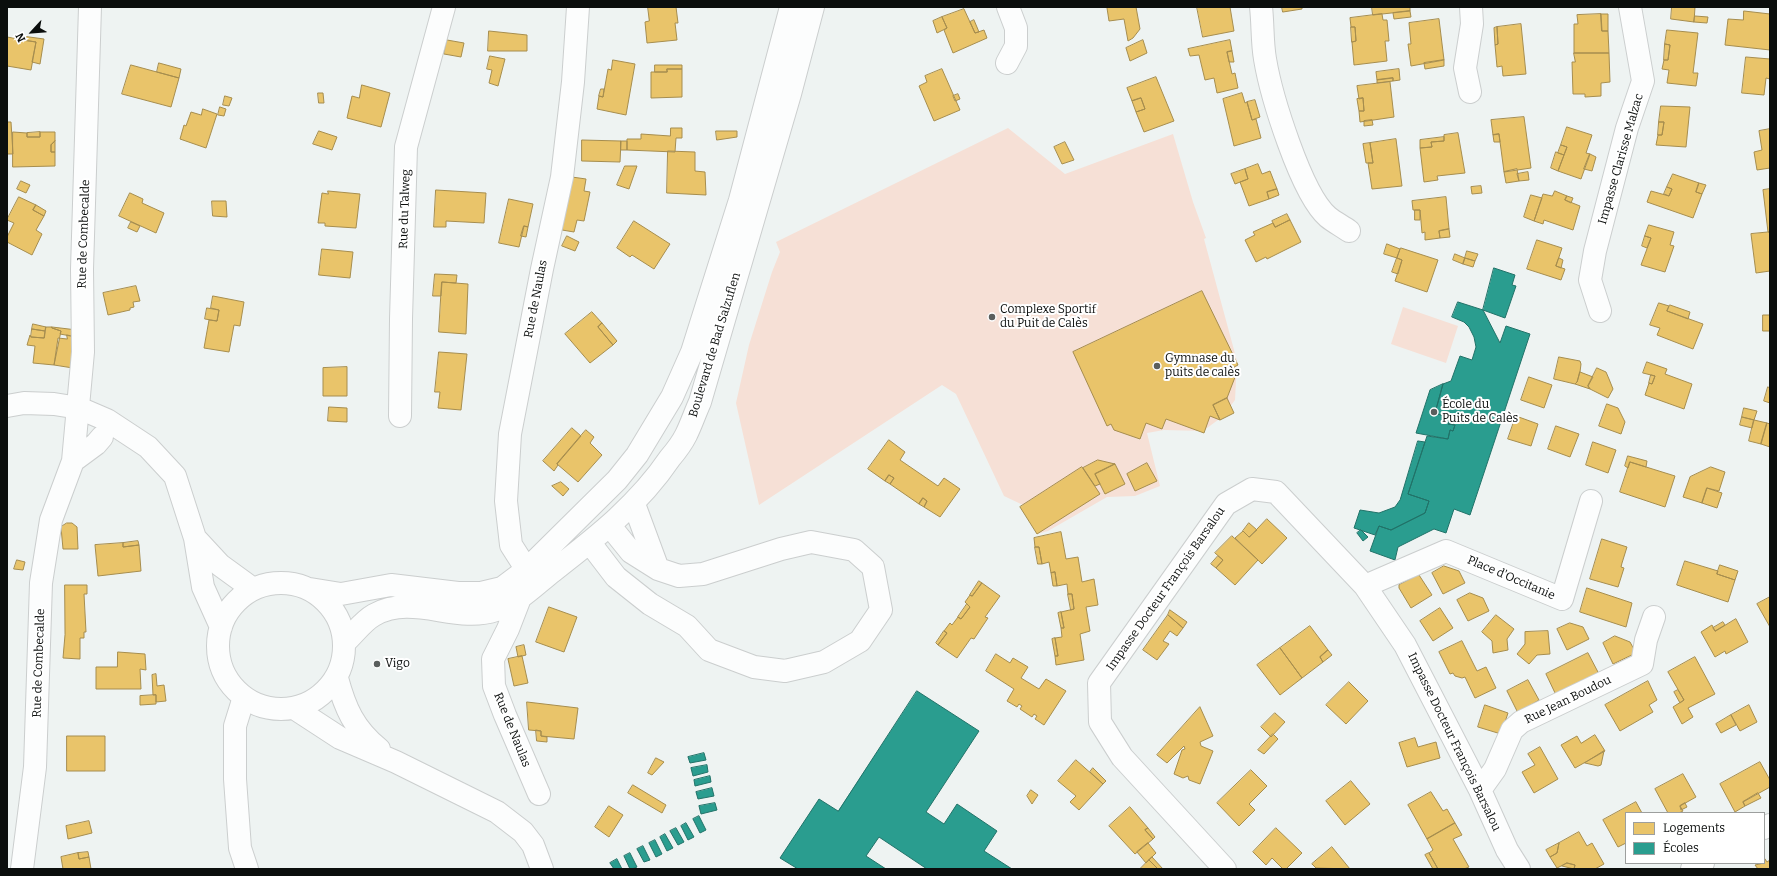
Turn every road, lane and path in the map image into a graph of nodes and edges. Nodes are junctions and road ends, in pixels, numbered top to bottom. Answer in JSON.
{"nodes":[{"id":1,"x":90,"y":7,"type":"edge"},
{"id":2,"x":444,"y":7,"type":"edge"},
{"id":3,"x":578,"y":7,"type":"edge"},
{"id":4,"x":791,"y":7,"type":"edge"},
{"id":5,"x":813,"y":7,"type":"edge"},
{"id":6,"x":1008,"y":7,"type":"edge"},
{"id":7,"x":1261,"y":7,"type":"edge"},
{"id":8,"x":1471,"y":7,"type":"edge"},
{"id":9,"x":1630,"y":7,"type":"edge"},
{"id":10,"x":1007,"y":63,"type":"dead end"},
{"id":11,"x":1470,"y":92,"type":"dead end"},
{"id":12,"x":1348,"y":230,"type":"dead end"},
{"id":13,"x":1600,"y":311,"type":"dead end"},
{"id":14,"x":7,"y":406,"type":"edge"},
{"id":15,"x":400,"y":416,"type":"dead end"},
{"id":16,"x":78,"y":418,"type":"junction"},
{"id":17,"x":7,"y":420,"type":"edge"},
{"id":18,"x":102,"y":437,"type":"junction"},
{"id":19,"x":72,"y":461,"type":"junction"},
{"id":20,"x":1591,"y":501,"type":"dead end"},
{"id":21,"x":634,"y":504,"type":"junction"},
{"id":22,"x":186,"y":505,"type":"junction"},
{"id":23,"x":610,"y":526,"type":"junction"},
{"id":24,"x":195,"y":538,"type":"junction"},
{"id":25,"x":590,"y":543,"type":"junction"},
{"id":26,"x":658,"y":569,"type":"junction"},
{"id":27,"x":527,"y":584,"type":"junction"},
{"id":28,"x":1364,"y":586,"type":"junction"},
{"id":29,"x":253,"y":589,"type":"junction"},
{"id":30,"x":310,"y":589,"type":"junction"},
{"id":31,"x":1654,"y":617,"type":"dead end"},
{"id":32,"x":221,"y":627,"type":"junction"},
{"id":33,"x":345,"y":642,"type":"junction"},
{"id":34,"x":337,"y":678,"type":"junction"},
{"id":35,"x":244,"y":697,"type":"junction"},
{"id":36,"x":294,"y":708,"type":"junction"},
{"id":37,"x":396,"y":762,"type":"junction"},
{"id":38,"x":1480,"y":790,"type":"junction"},
{"id":39,"x":539,"y":794,"type":"dead end"},
{"id":40,"x":1701,"y":864,"type":"edge"},
{"id":41,"x":22,"y":869,"type":"edge"},
{"id":42,"x":247,"y":869,"type":"edge"},
{"id":43,"x":542,"y":869,"type":"edge"},
{"id":44,"x":1225,"y":869,"type":"edge"},
{"id":45,"x":1519,"y":869,"type":"edge"},
{"id":46,"x":1692,"y":869,"type":"edge"}],
"edges":[{"from":1,"to":16,"type":"street","name":"Rue de Combecalde"},
{"from":2,"to":15,"type":"street","name":"Rue du Talweg"},
{"from":3,"to":27,"type":"street","name":"Rue de Naulas"},
{"from":4,"to":27,"type":"street","name":"Boulevard de Bad Salzuflen"},
{"from":5,"to":21,"type":"street","name":"Boulevard de Bad Salzuflen"},
{"from":6,"to":10,"type":"street"},
{"from":7,"to":12,"type":"street"},
{"from":8,"to":11,"type":"street"},
{"from":9,"to":13,"type":"street","name":"Impasse Clarisse Malzac"},
{"from":14,"to":16,"type":"street"},
{"from":16,"to":17,"type":"street"},
{"from":16,"to":18,"type":"street"},
{"from":16,"to":19,"type":"street","name":"Rue de Combecalde"},
{"from":16,"to":22,"type":"street"},
{"from":18,"to":19,"type":"street"},
{"from":18,"to":22,"type":"street"},
{"from":19,"to":41,"type":"street","name":"Rue de Combecalde"},
{"from":20,"to":28,"type":"street","name":"Place d'Occitanie"},
{"from":21,"to":23,"type":"street","name":"Boulevard de Bad Salzuflen"},
{"from":21,"to":26,"type":"street"},
{"from":22,"to":24,"type":"street"},
{"from":23,"to":25,"type":"street","name":"Boulevard de Bad Salzuflen"},
{"from":23,"to":26,"type":"street"},
{"from":24,"to":29,"type":"street"},
{"from":24,"to":32,"type":"street"},
{"from":25,"to":26,"type":"street"},
{"from":25,"to":27,"type":"street","name":"Boulevard de Bad Salzuflen"},
{"from":27,"to":30,"type":"street","name":"Boulevard de Bad Salzuflen"},
{"from":27,"to":33,"type":"street","name":"Boulevard de Bad Salzuflen"},
{"from":27,"to":39,"type":"street","name":"Rue de Naulas"},
{"from":28,"to":38,"type":"street","name":"Impasse Docteur François Barsalou"},
{"from":28,"to":44,"type":"street","name":"Impasse Docteur François Barsalou"},
{"from":29,"to":30,"type":"street"},
{"from":29,"to":32,"type":"street"},
{"from":30,"to":33,"type":"street"},
{"from":31,"to":38,"type":"street","name":"Rue Jean Boudou"},
{"from":32,"to":35,"type":"street"},
{"from":33,"to":34,"type":"street"},
{"from":34,"to":36,"type":"street"},
{"from":34,"to":37,"type":"street"},
{"from":35,"to":36,"type":"street"},
{"from":35,"to":42,"type":"street"},
{"from":36,"to":37,"type":"street"},
{"from":37,"to":43,"type":"street"},
{"from":38,"to":45,"type":"street","name":"Impasse Docteur François Barsalou"},
{"from":40,"to":46,"type":"street"}]}
